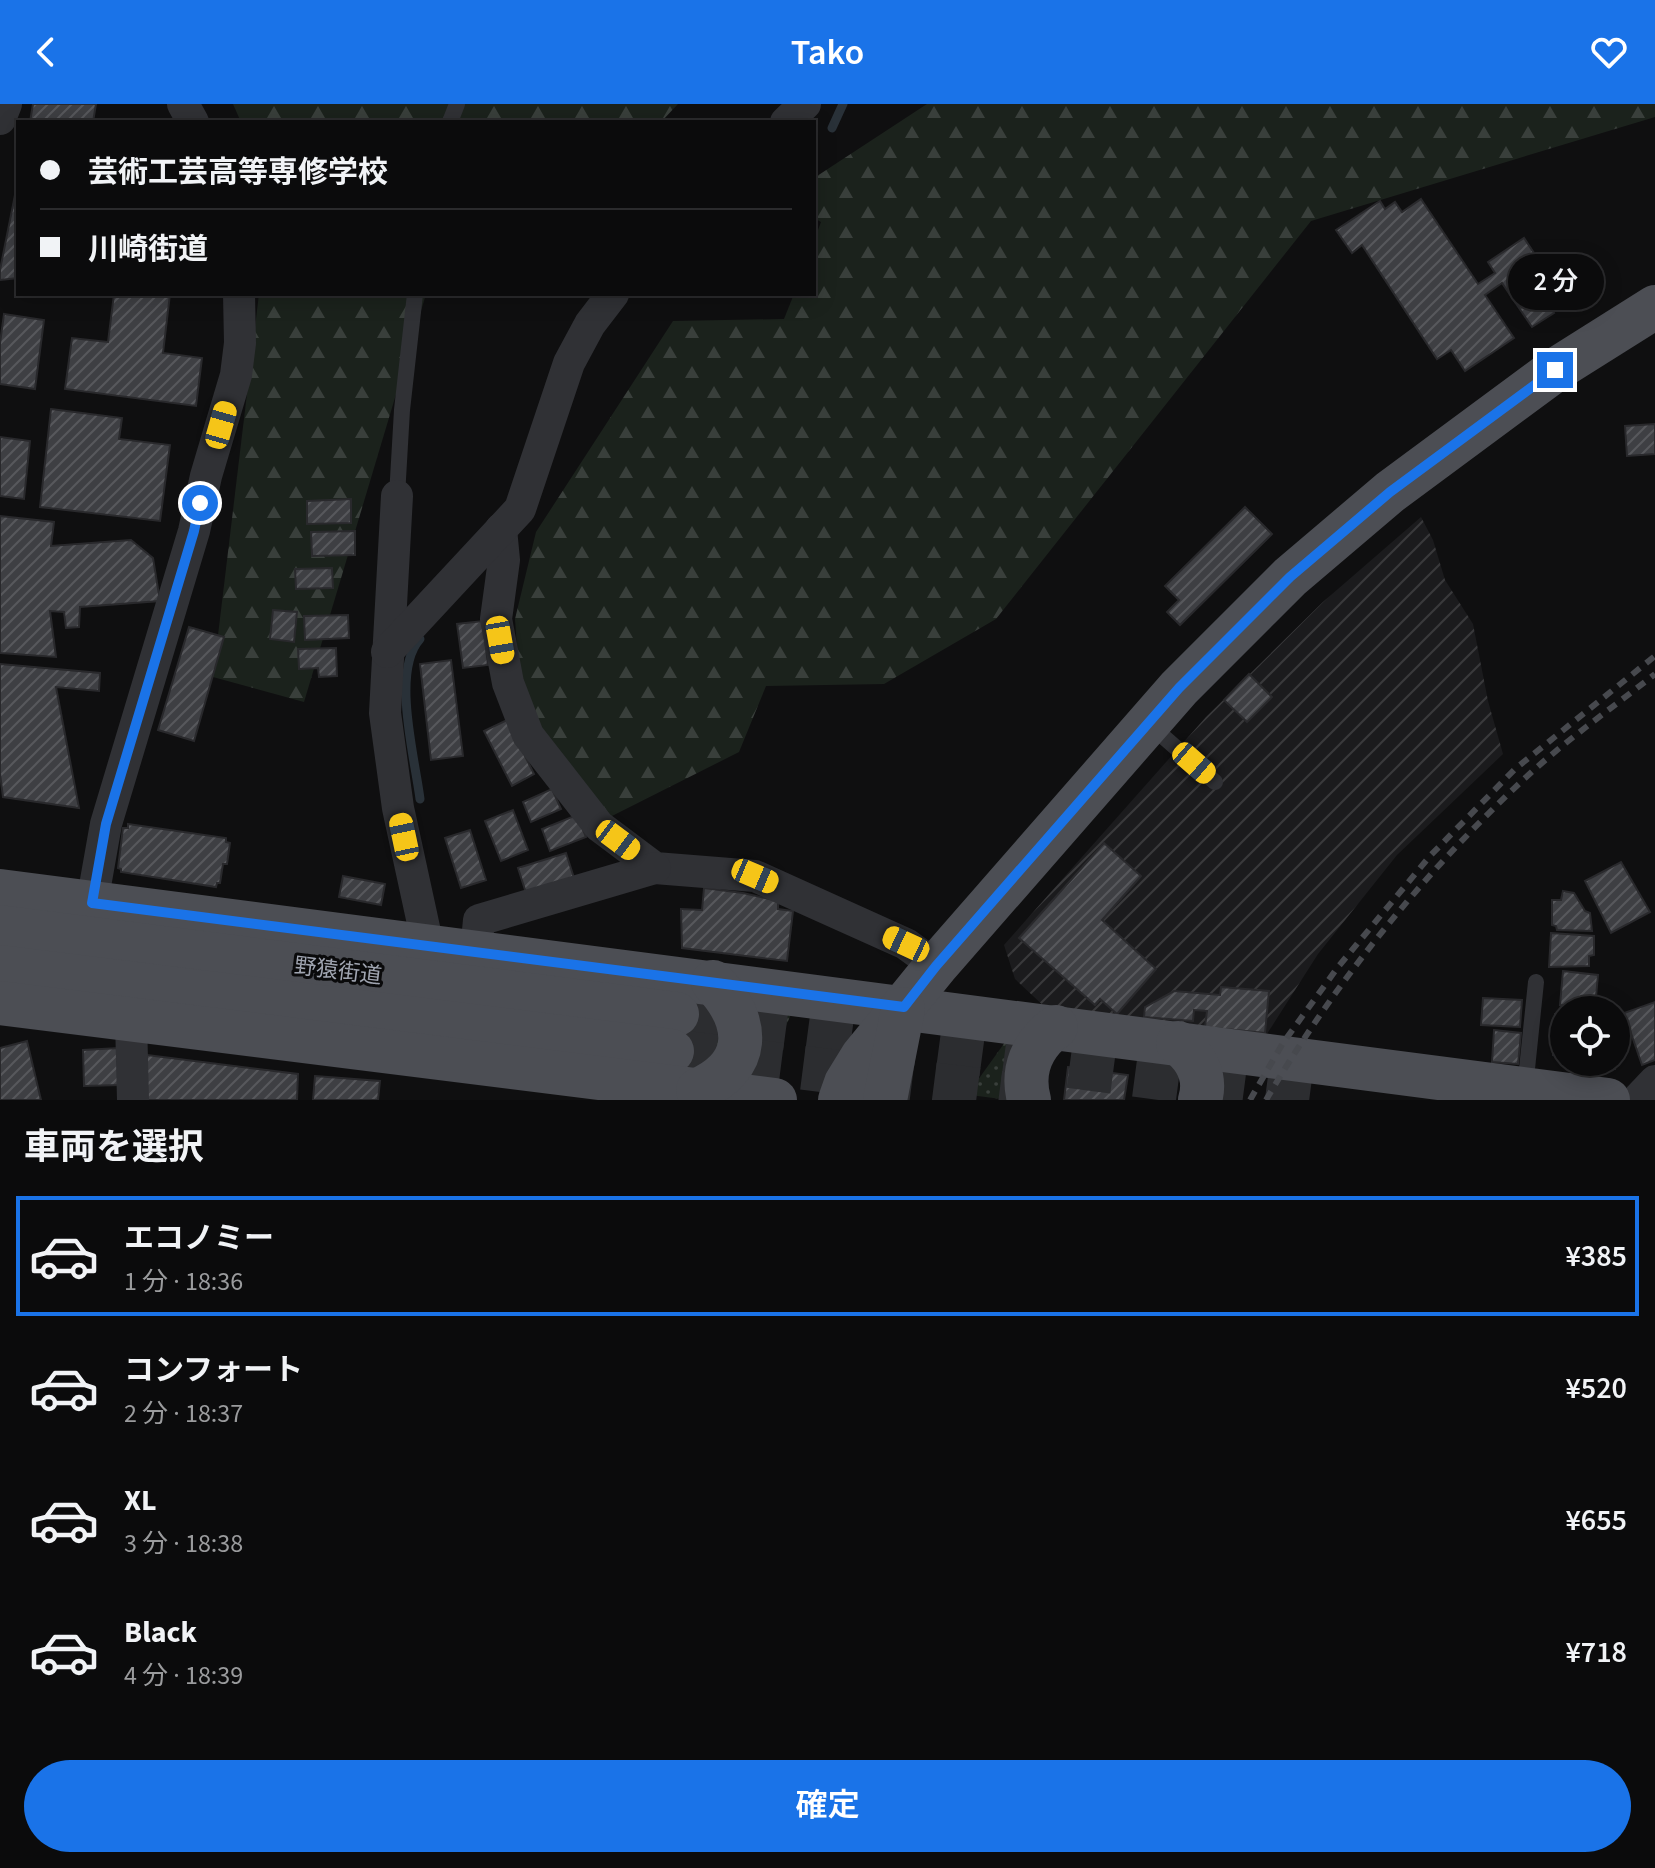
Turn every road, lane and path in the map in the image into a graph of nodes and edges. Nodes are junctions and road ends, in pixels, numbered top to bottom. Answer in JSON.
{"nodes":[{"id":1,"x":6,"y":104,"type":"edge"},
{"id":2,"x":805,"y":104,"type":"edge"},
{"id":3,"x":0,"y":119,"type":"edge"},
{"id":4,"x":788,"y":120,"type":"edge"},
{"id":5,"x":239,"y":296,"type":"edge"},
{"id":6,"x":415,"y":296,"type":"edge"},
{"id":7,"x":611,"y":296,"type":"edge"},
{"id":8,"x":1655,"y":307,"type":"edge"},
{"id":9,"x":397,"y":496,"type":"joint"},
{"id":10,"x":501,"y":529,"type":"junction"},
{"id":11,"x":387,"y":652,"type":"junction"},
{"id":12,"x":1148,"y":723,"type":"junction"},
{"id":13,"x":1215,"y":782,"type":"dead end"},
{"id":14,"x":655,"y":868,"type":"junction"},
{"id":15,"x":0,"y":891,"type":"edge"},
{"id":16,"x":92,"y":903,"type":"junction"},
{"id":17,"x":0,"y":927,"type":"edge"},
{"id":18,"x":428,"y":946,"type":"junction"},
{"id":19,"x":476,"y":952,"type":"junction"},
{"id":20,"x":936,"y":966,"type":"junction"},
{"id":21,"x":0,"y":967,"type":"edge"},
{"id":22,"x":713,"y":982,"type":"junction"},
{"id":23,"x":1536,"y":982,"type":"dead end"},
{"id":24,"x":0,"y":1003,"type":"edge"},
{"id":25,"x":904,"y":1007,"type":"junction"},
{"id":26,"x":131,"y":1020,"type":"junction"},
{"id":27,"x":1056,"y":1027,"type":"junction"},
{"id":28,"x":1178,"y":1043,"type":"junction"},
{"id":29,"x":1655,"y":1081,"type":"edge"},
{"id":30,"x":1397,"y":1087,"type":"edge"},
{"id":31,"x":1525,"y":1089,"type":"junction"},
{"id":32,"x":698,"y":1090,"type":"junction"},
{"id":33,"x":133,"y":1100,"type":"edge"},
{"id":34,"x":775,"y":1100,"type":"edge"},
{"id":35,"x":840,"y":1100,"type":"edge"},
{"id":36,"x":885,"y":1100,"type":"edge"},
{"id":37,"x":1029,"y":1100,"type":"edge"},
{"id":38,"x":1200,"y":1100,"type":"edge"},
{"id":39,"x":1608,"y":1100,"type":"edge"},
{"id":40,"x":1637,"y":1100,"type":"edge"}],
"edges":[{"from":1,"to":3,"type":"street"},
{"from":2,"to":4,"type":"street"},
{"from":5,"to":16,"type":"street"},
{"from":6,"to":9,"type":"lane"},
{"from":7,"to":10,"type":"street"},
{"from":8,"to":12,"type":"main road"},
{"from":9,"to":11,"type":"street"},
{"from":10,"to":11,"type":"street"},
{"from":10,"to":14,"type":"street"},
{"from":11,"to":18,"type":"street"},
{"from":12,"to":13,"type":"lane"},
{"from":12,"to":20,"type":"main road"},
{"from":14,"to":19,"type":"street"},
{"from":14,"to":20,"type":"street"},
{"from":15,"to":16,"type":"main road"},
{"from":16,"to":18,"type":"main road"},
{"from":17,"to":21,"type":"main road","name":"野猿街道"},
{"from":18,"to":19,"type":"main road"},
{"from":19,"to":22,"type":"main road"},
{"from":20,"to":25,"type":"main road"},
{"from":22,"to":25,"type":"main road"},
{"from":22,"to":32,"type":"main road"},
{"from":23,"to":31,"type":"lane"},
{"from":24,"to":26,"type":"main road"},
{"from":25,"to":27,"type":"main road"},
{"from":25,"to":35,"type":"main road"},
{"from":25,"to":36,"type":"main road"},
{"from":26,"to":32,"type":"main road"},
{"from":26,"to":33,"type":"street"},
{"from":27,"to":28,"type":"main road"},
{"from":27,"to":37,"type":"main road"},
{"from":28,"to":30,"type":"main road"},
{"from":28,"to":38,"type":"main road"},
{"from":29,"to":40,"type":"street"},
{"from":30,"to":31,"type":"main road"},
{"from":31,"to":39,"type":"main road"},
{"from":32,"to":34,"type":"main road"}]}
